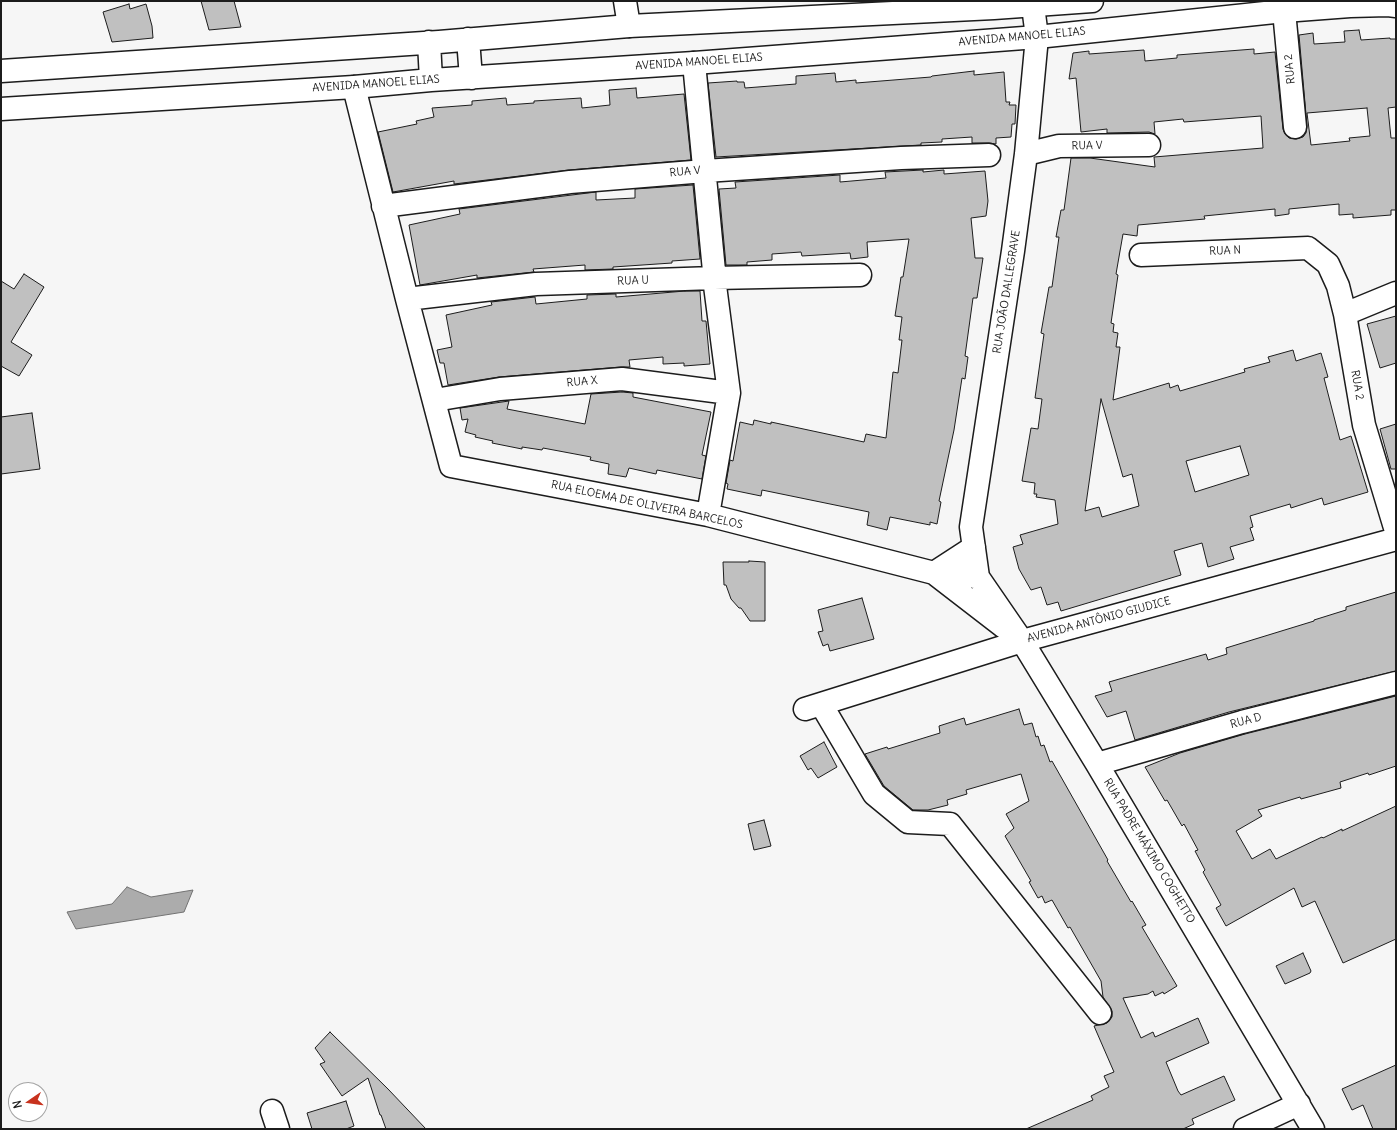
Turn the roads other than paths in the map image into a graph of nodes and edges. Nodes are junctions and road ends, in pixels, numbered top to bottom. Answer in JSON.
{"nodes":[{"id":1,"x":625,"y":1,"type":"edge"},
{"id":2,"x":1092,"y":1,"type":"edge"},
{"id":3,"x":1033,"y":6,"type":"junction"},
{"id":4,"x":1396,"y":6,"type":"edge"},
{"id":5,"x":1284,"y":11,"type":"junction"},
{"id":6,"x":629,"y":26,"type":"junction"},
{"id":7,"x":1037,"y":37,"type":"junction"},
{"id":8,"x":468,"y":39,"type":"junction"},
{"id":9,"x":429,"y":42,"type":"junction"},
{"id":10,"x":694,"y":63,"type":"junction"},
{"id":11,"x":1,"y":71,"type":"edge"},
{"id":12,"x":471,"y":78,"type":"junction"},
{"id":13,"x":431,"y":80,"type":"junction"},
{"id":14,"x":354,"y":87,"type":"junction"},
{"id":15,"x":1,"y":109,"type":"edge"},
{"id":16,"x":1296,"y":127,"type":"dead end"},
{"id":17,"x":1149,"y":145,"type":"dead end"},
{"id":18,"x":1026,"y":154,"type":"junction"},
{"id":19,"x":989,"y":156,"type":"dead end"},
{"id":20,"x":705,"y":171,"type":"junction"},
{"id":21,"x":383,"y":206,"type":"junction"},
{"id":22,"x":1308,"y":248,"type":"joint"},
{"id":23,"x":1141,"y":255,"type":"dead end"},
{"id":24,"x":860,"y":274,"type":"dead end"},
{"id":25,"x":714,"y":275,"type":"junction"},
{"id":26,"x":1396,"y":293,"type":"edge"},
{"id":27,"x":407,"y":299,"type":"junction"},
{"id":28,"x":1345,"y":314,"type":"junction"},
{"id":29,"x":729,"y":393,"type":"junction"},
{"id":30,"x":435,"y":400,"type":"junction"},
{"id":31,"x":708,"y":515,"type":"junction"},
{"id":32,"x":1396,"y":531,"type":"edge"},
{"id":33,"x":1396,"y":539,"type":"edge"},
{"id":34,"x":974,"y":547,"type":"junction"},
{"id":35,"x":934,"y":573,"type":"junction"},
{"id":36,"x":978,"y":577,"type":"junction"},
{"id":37,"x":1022,"y":641,"type":"junction"},
{"id":38,"x":1396,"y":683,"type":"edge"},
{"id":39,"x":1097,"y":764,"type":"junction"},
{"id":40,"x":1100,"y":1013,"type":"dead end"},
{"id":41,"x":1299,"y":1104,"type":"junction"},
{"id":42,"x":1245,"y":1129,"type":"edge"},
{"id":43,"x":1314,"y":1129,"type":"edge"}],
"edges":[{"from":1,"to":6,"type":"street"},
{"from":2,"to":3,"type":"street"},
{"from":3,"to":6,"type":"street"},
{"from":3,"to":7,"type":"street","name":"RUA JOÃO DALLEGRAVE"},
{"from":4,"to":5,"type":"street","name":"AVENIDA MANOEL ELIAS"},
{"from":5,"to":7,"type":"street","name":"AVENIDA MANOEL ELIAS"},
{"from":5,"to":16,"type":"street","name":"RUA 2"},
{"from":6,"to":8,"type":"street"},
{"from":7,"to":10,"type":"street","name":"AVENIDA MANOEL ELIAS"},
{"from":7,"to":18,"type":"street","name":"RUA JOÃO DALLEGRAVE"},
{"from":8,"to":9,"type":"street"},
{"from":8,"to":12,"type":"street"},
{"from":9,"to":11,"type":"street"},
{"from":9,"to":13,"type":"street"},
{"from":10,"to":12,"type":"street","name":"AVENIDA MANOEL ELIAS"},
{"from":10,"to":20,"type":"street"},
{"from":12,"to":13,"type":"street","name":"AVENIDA MANOEL ELIAS"},
{"from":13,"to":14,"type":"street","name":"AVENIDA MANOEL ELIAS"},
{"from":14,"to":15,"type":"street","name":"AVENIDA MANOEL ELIAS"},
{"from":14,"to":21,"type":"street"},
{"from":17,"to":18,"type":"street","name":"RUA V"},
{"from":18,"to":34,"type":"street","name":"RUA JOÃO DALLEGRAVE"},
{"from":19,"to":20,"type":"street","name":"RUA V"},
{"from":20,"to":21,"type":"street","name":"RUA V"},
{"from":20,"to":25,"type":"street"},
{"from":21,"to":27,"type":"street"},
{"from":22,"to":23,"type":"street","name":"RUA N"},
{"from":22,"to":28,"type":"street","name":"RUA 2"},
{"from":24,"to":25,"type":"street","name":"RUA U"},
{"from":25,"to":27,"type":"street","name":"RUA U"},
{"from":25,"to":29,"type":"street"},
{"from":26,"to":28,"type":"street"},
{"from":27,"to":30,"type":"street"},
{"from":28,"to":32,"type":"street","name":"RUA 2"},
{"from":29,"to":30,"type":"street","name":"RUA X"},
{"from":29,"to":31,"type":"street"},
{"from":30,"to":31,"type":"street","name":"RUA ELOEMA DE OLIVEIRA BARCELOS"},
{"from":31,"to":35,"type":"street","name":"RUA ELOEMA DE OLIVEIRA BARCELOS"},
{"from":33,"to":37,"type":"street","name":"AVENIDA ANTÔNIO GIUDICE"},
{"from":34,"to":35,"type":"street"},
{"from":34,"to":36,"type":"street","name":"RUA JOÃO DALLEGRAVE"},
{"from":35,"to":36,"type":"street","name":"RUA ELOEMA DE OLIVEIRA BARCELOS"},
{"from":35,"to":37,"type":"street"},
{"from":36,"to":37,"type":"street","name":"RUA PADRE MÁXIMO COGHETTO"},
{"from":37,"to":39,"type":"street","name":"RUA PADRE MÁXIMO COGHETTO"},
{"from":37,"to":40,"type":"street","name":"AVENIDA ANTÔNIO GIUDICE"},
{"from":38,"to":39,"type":"street","name":"RUA D"},
{"from":39,"to":41,"type":"street","name":"RUA PADRE MÁXIMO COGHETTO"},
{"from":41,"to":42,"type":"street"},
{"from":41,"to":43,"type":"street","name":"RUA PADRE MÁXIMO COGHETTO"}]}
